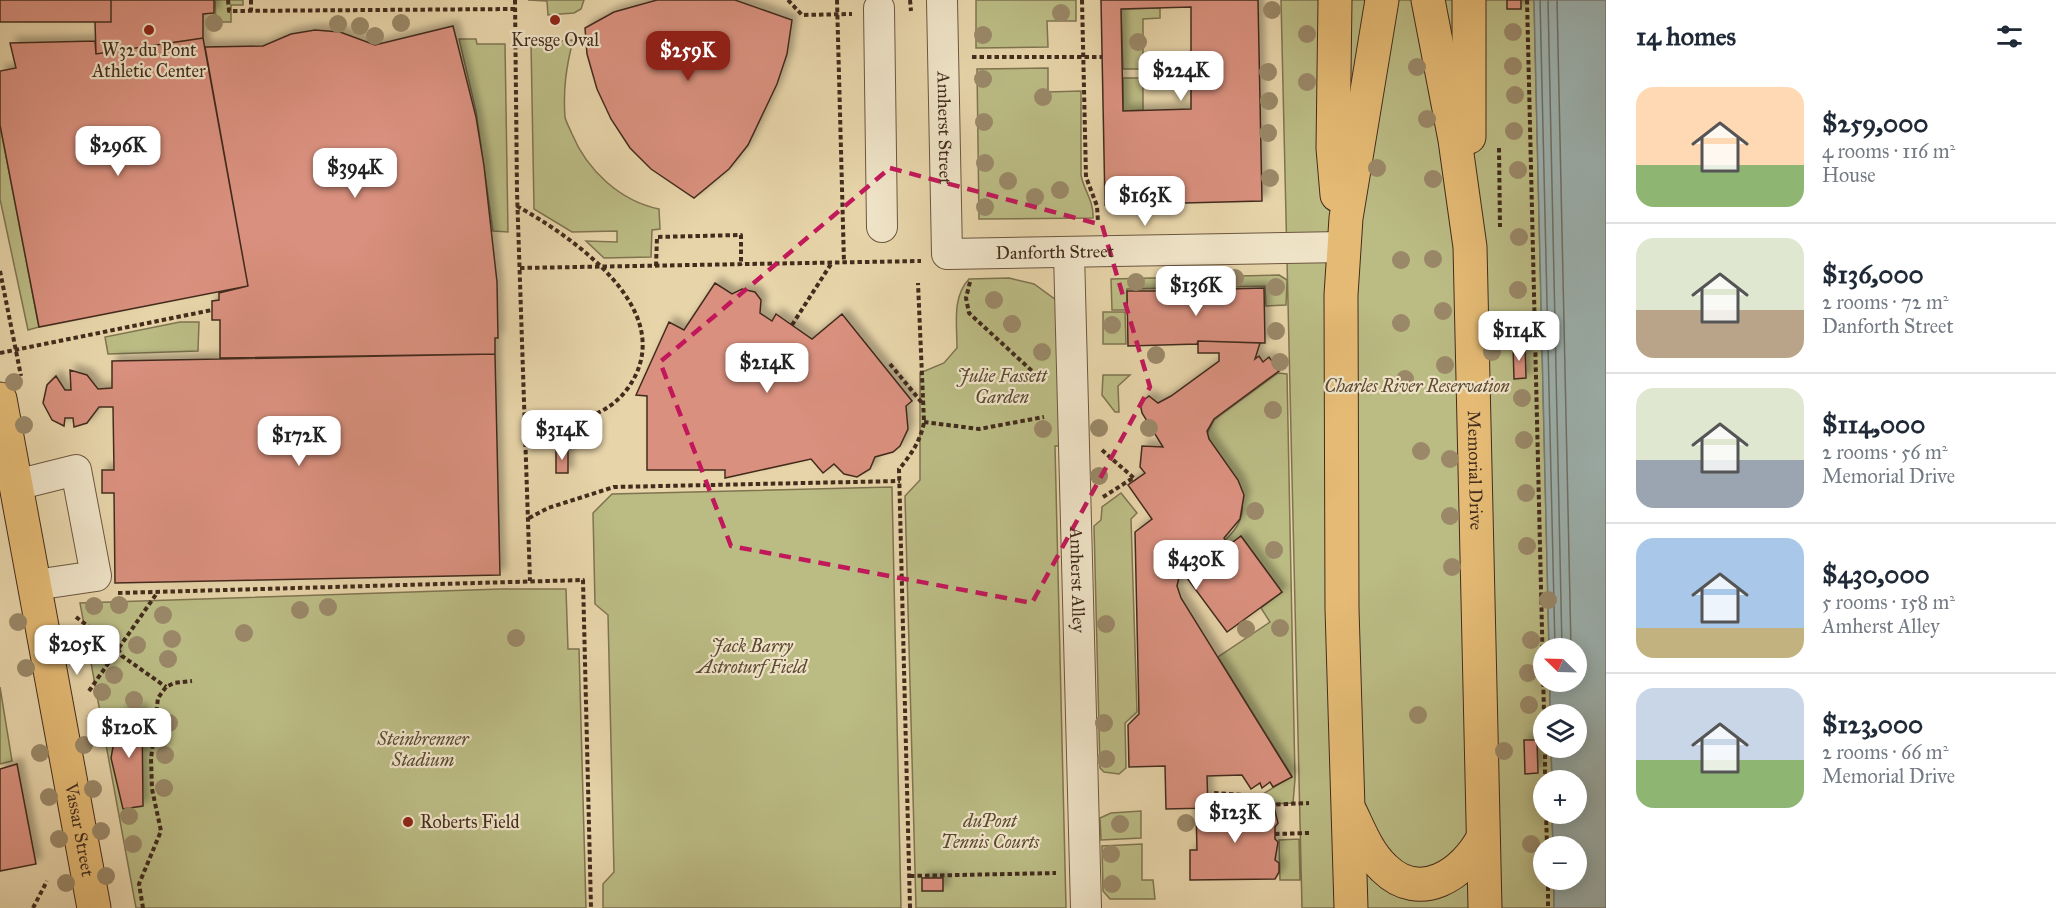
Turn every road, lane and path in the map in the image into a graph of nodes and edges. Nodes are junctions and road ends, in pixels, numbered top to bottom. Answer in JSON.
{"nodes":[{"id":1,"x":228,"y":0,"type":"edge"},
{"id":2,"x":251,"y":0,"type":"edge"},
{"id":3,"x":514,"y":0,"type":"edge"},
{"id":4,"x":788,"y":0,"type":"edge"},
{"id":5,"x":837,"y":0,"type":"edge"},
{"id":6,"x":942,"y":0,"type":"edge"},
{"id":7,"x":1082,"y":0,"type":"edge"},
{"id":8,"x":1335,"y":0,"type":"edge"},
{"id":9,"x":1382,"y":0,"type":"edge"},
{"id":10,"x":1428,"y":0,"type":"edge"},
{"id":11,"x":1469,"y":0,"type":"edge"},
{"id":12,"x":1527,"y":0,"type":"edge"},
{"id":13,"x":515,"y":9,"type":"junction"},
{"id":14,"x":251,"y":11,"type":"junction"},
{"id":15,"x":868,"y":11,"type":"joint"},
{"id":16,"x":837,"y":14,"type":"junction"},
{"id":17,"x":972,"y":57,"type":"dead end"},
{"id":18,"x":1102,"y":57,"type":"dead end"},
{"id":19,"x":1082,"y":58,"type":"junction"},
{"id":20,"x":517,"y":206,"type":"junction"},
{"id":21,"x":1098,"y":222,"type":"dead end"},
{"id":22,"x":882,"y":227,"type":"dead end"},
{"id":23,"x":1470,"y":247,"type":"junction"},
{"id":24,"x":1342,"y":248,"type":"junction"},
{"id":25,"x":1069,"y":253,"type":"junction"},
{"id":26,"x":947,"y":254,"type":"junction"},
{"id":27,"x":844,"y":263,"type":"junction"},
{"id":28,"x":831,"y":264,"type":"junction"},
{"id":29,"x":741,"y":265,"type":"junction"},
{"id":30,"x":656,"y":266,"type":"junction"},
{"id":31,"x":602,"y":267,"type":"junction"},
{"id":32,"x":520,"y":268,"type":"junction"},
{"id":33,"x":970,"y":281,"type":"dead end"},
{"id":34,"x":918,"y":283,"type":"dead end"},
{"id":35,"x":212,"y":310,"type":"dead end"},
{"id":36,"x":792,"y":325,"type":"dead end"},
{"id":37,"x":0,"y":353,"type":"edge"},
{"id":38,"x":890,"y":364,"type":"dead end"},
{"id":39,"x":1048,"y":386,"type":"dead end"},
{"id":40,"x":0,"y":399,"type":"edge"},
{"id":41,"x":923,"y":404,"type":"junction"},
{"id":42,"x":1050,"y":412,"type":"dead end"},
{"id":43,"x":924,"y":422,"type":"junction"},
{"id":44,"x":526,"y":424,"type":"junction"},
{"id":45,"x":1099,"y":447,"type":"dead end"},
{"id":46,"x":900,"y":481,"type":"junction"},
{"id":47,"x":16,"y":485,"type":"junction"},
{"id":48,"x":1100,"y":499,"type":"dead end"},
{"id":49,"x":529,"y":518,"type":"junction"},
{"id":50,"x":530,"y":581,"type":"junction"},
{"id":51,"x":35,"y":585,"type":"junction"},
{"id":52,"x":157,"y":592,"type":"junction"},
{"id":53,"x":114,"y":593,"type":"dead end"},
{"id":54,"x":75,"y":617,"type":"dead end"},
{"id":55,"x":118,"y":649,"type":"junction"},
{"id":56,"x":192,"y":681,"type":"dead end"},
{"id":57,"x":166,"y":687,"type":"junction"},
{"id":58,"x":89,"y":691,"type":"dead end"},
{"id":59,"x":1544,"y":704,"type":"edge"},
{"id":60,"x":1214,"y":793,"type":"dead end"},
{"id":61,"x":1309,"y":803,"type":"dead end"},
{"id":62,"x":1347,"y":803,"type":"junction"},
{"id":63,"x":1309,"y":833,"type":"dead end"},
{"id":64,"x":1275,"y":834,"type":"dead end"},
{"id":65,"x":1483,"y":838,"type":"junction"},
{"id":66,"x":1060,"y":873,"type":"dead end"},
{"id":67,"x":910,"y":876,"type":"junction"},
{"id":68,"x":47,"y":881,"type":"dead end"},
{"id":69,"x":1548,"y":890,"type":"edge"},
{"id":70,"x":33,"y":908,"type":"edge"},
{"id":71,"x":94,"y":908,"type":"edge"},
{"id":72,"x":143,"y":908,"type":"edge"},
{"id":73,"x":591,"y":908,"type":"edge"},
{"id":74,"x":910,"y":908,"type":"edge"},
{"id":75,"x":1086,"y":908,"type":"edge"},
{"id":76,"x":1351,"y":908,"type":"edge"},
{"id":77,"x":1485,"y":908,"type":"edge"},
{"id":78,"x":1548,"y":908,"type":"edge"}],
"edges":[{"from":1,"to":14,"type":"path"},
{"from":2,"to":14,"type":"path"},
{"from":3,"to":13,"type":"path"},
{"from":4,"to":16,"type":"path"},
{"from":5,"to":16,"type":"path"},
{"from":6,"to":26,"type":"street","name":"Amherst Street"},
{"from":7,"to":19,"type":"path"},
{"from":8,"to":24,"type":"main road"},
{"from":9,"to":24,"type":"main road"},
{"from":10,"to":23,"type":"main road","name":"Memorial Drive"},
{"from":11,"to":23,"type":"main road"},
{"from":12,"to":59,"type":"path"},
{"from":13,"to":14,"type":"path"},
{"from":13,"to":20,"type":"path"},
{"from":15,"to":16,"type":"path"},
{"from":15,"to":22,"type":"street"},
{"from":16,"to":27,"type":"path"},
{"from":17,"to":19,"type":"path"},
{"from":18,"to":19,"type":"path"},
{"from":19,"to":21,"type":"path"},
{"from":20,"to":31,"type":"path"},
{"from":20,"to":32,"type":"path"},
{"from":23,"to":65,"type":"main road","name":"Memorial Drive"},
{"from":24,"to":25,"type":"street","name":"Danforth Street"},
{"from":24,"to":62,"type":"main road"},
{"from":25,"to":26,"type":"street","name":"Danforth Street"},
{"from":25,"to":75,"type":"street","name":"Amherst Alley"},
{"from":26,"to":27,"type":"path"},
{"from":27,"to":28,"type":"path"},
{"from":28,"to":29,"type":"path"},
{"from":28,"to":36,"type":"path"},
{"from":29,"to":30,"type":"path"},
{"from":29,"to":30,"type":"path"},
{"from":30,"to":31,"type":"path"},
{"from":31,"to":32,"type":"path"},
{"from":31,"to":44,"type":"path"},
{"from":32,"to":44,"type":"path"},
{"from":33,"to":39,"type":"path"},
{"from":34,"to":41,"type":"path"},
{"from":35,"to":37,"type":"path"},
{"from":38,"to":41,"type":"path"},
{"from":40,"to":47,"type":"main road","name":"Vassar Street"},
{"from":41,"to":43,"type":"path"},
{"from":42,"to":43,"type":"path"},
{"from":43,"to":46,"type":"path"},
{"from":44,"to":49,"type":"path"},
{"from":45,"to":48,"type":"path"},
{"from":46,"to":49,"type":"path"},
{"from":46,"to":67,"type":"path"},
{"from":47,"to":51,"type":"main road","name":"Vassar Street"},
{"from":47,"to":51,"type":"street"},
{"from":49,"to":50,"type":"path"},
{"from":50,"to":52,"type":"path"},
{"from":50,"to":73,"type":"path"},
{"from":51,"to":71,"type":"main road","name":"Vassar Street"},
{"from":52,"to":53,"type":"path"},
{"from":52,"to":55,"type":"path"},
{"from":54,"to":55,"type":"path"},
{"from":55,"to":57,"type":"path"},
{"from":55,"to":58,"type":"path"},
{"from":56,"to":57,"type":"path"},
{"from":57,"to":72,"type":"path"},
{"from":60,"to":61,"type":"path"},
{"from":62,"to":65,"type":"main road"},
{"from":62,"to":76,"type":"main road"},
{"from":63,"to":64,"type":"path"},
{"from":65,"to":77,"type":"main road","name":"Memorial Drive"},
{"from":66,"to":67,"type":"path"},
{"from":67,"to":74,"type":"path"},
{"from":68,"to":70,"type":"path"},
{"from":69,"to":78,"type":"path"}]}
